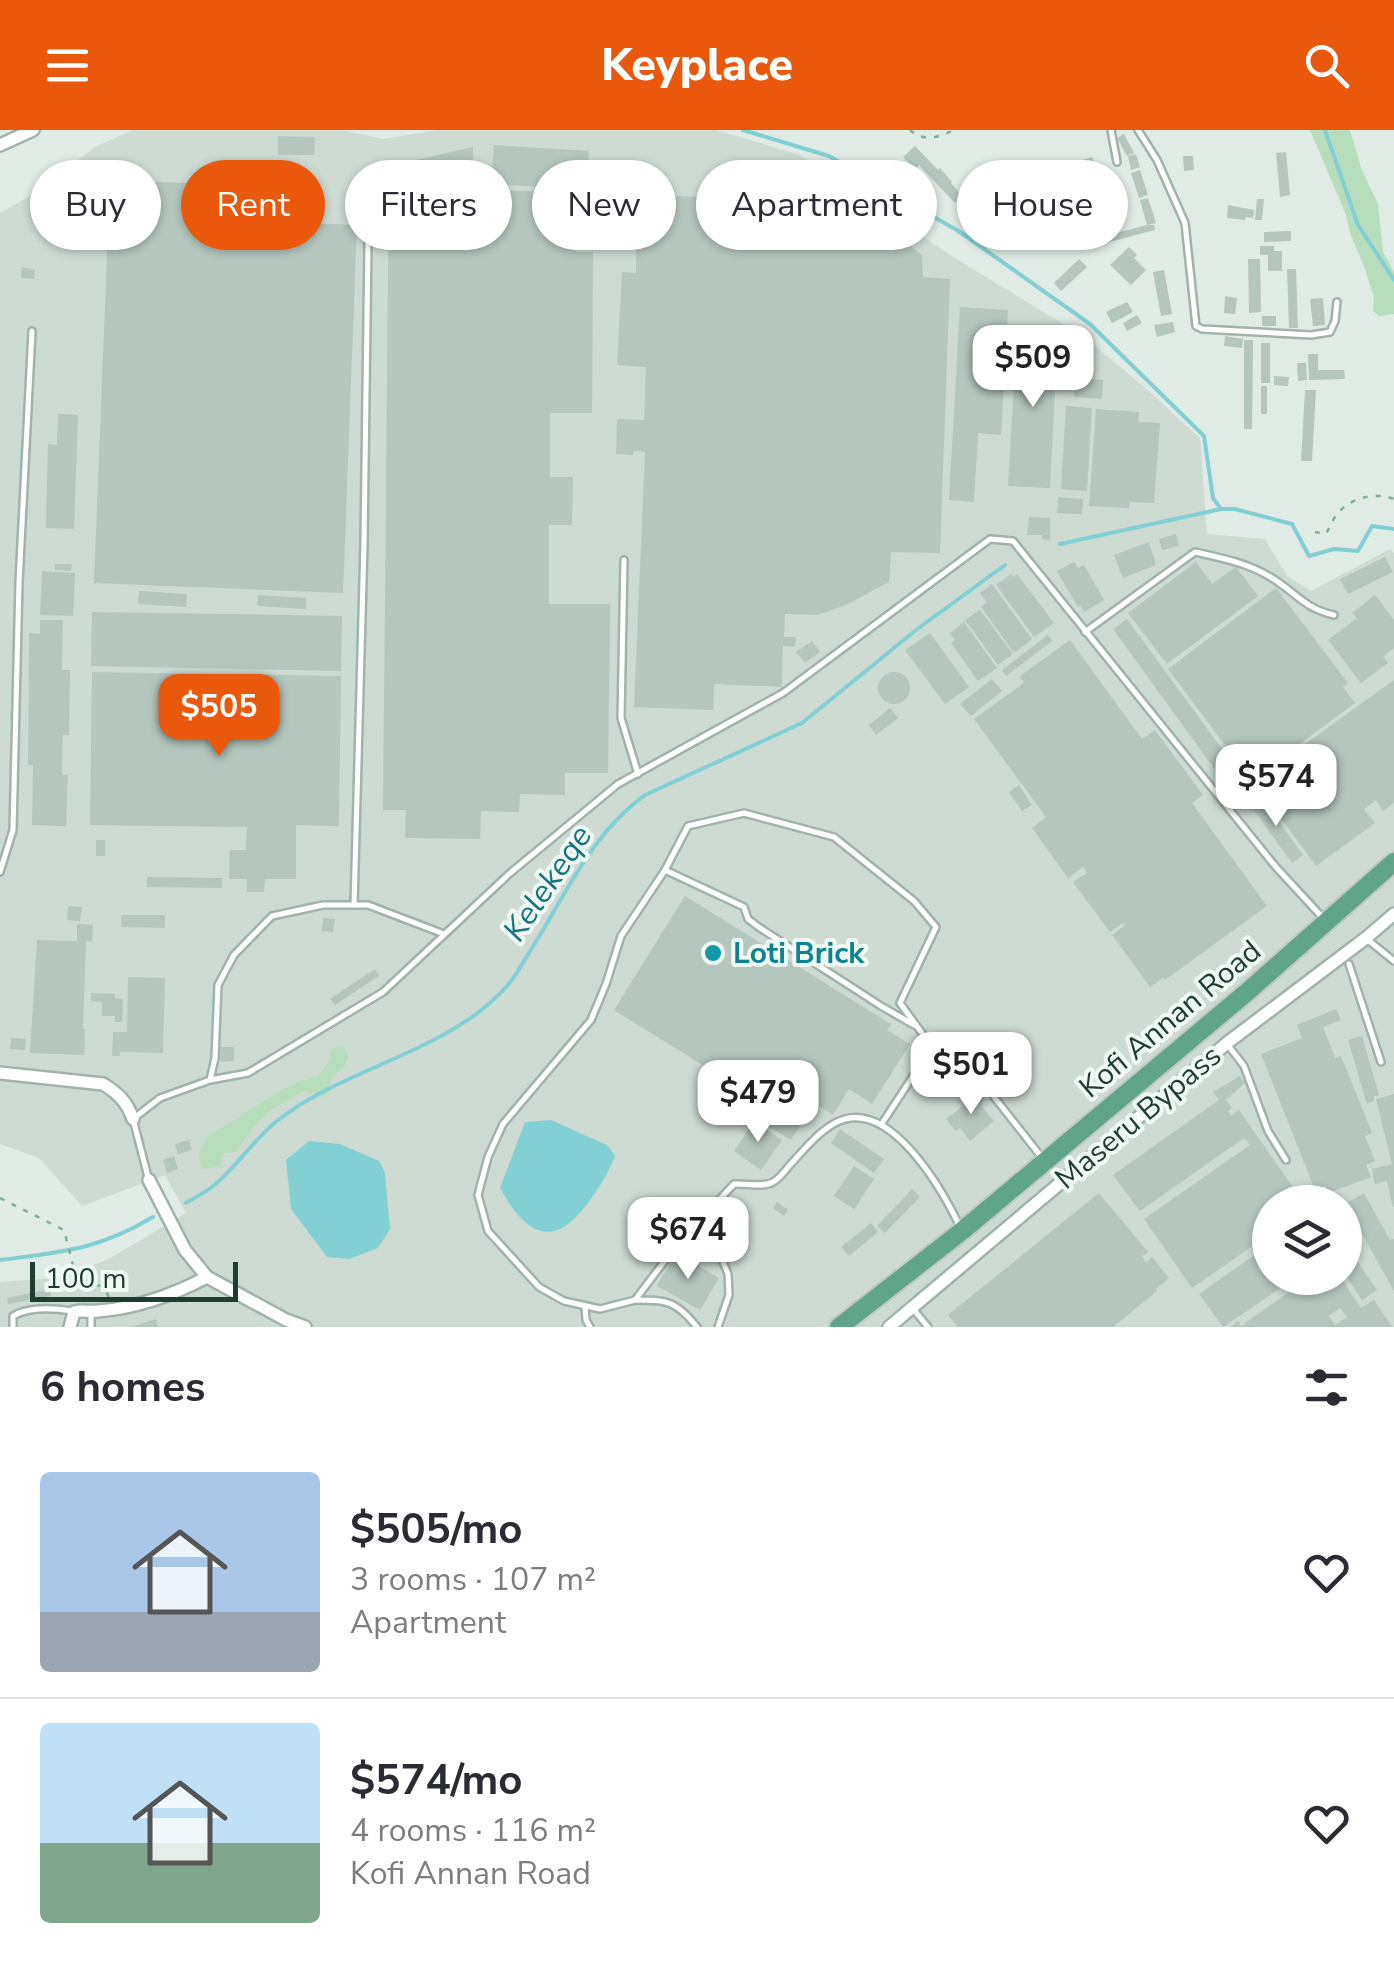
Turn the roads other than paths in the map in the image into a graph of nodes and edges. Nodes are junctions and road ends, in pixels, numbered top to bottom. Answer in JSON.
{"nodes":[{"id":1,"x":33,"y":130,"type":"edge"},
{"id":2,"x":1112,"y":130,"type":"edge"},
{"id":3,"x":1138,"y":130,"type":"edge"},
{"id":4,"x":0,"y":145,"type":"edge"},
{"id":5,"x":1118,"y":160,"type":"edge"},
{"id":6,"x":368,"y":250,"type":"edge"},
{"id":7,"x":1337,"y":302,"type":"dead end"},
{"id":8,"x":32,"y":331,"type":"dead end"},
{"id":9,"x":624,"y":560,"type":"dead end"},
{"id":10,"x":1334,"y":615,"type":"dead end"},
{"id":11,"x":1085,"y":632,"type":"junction"},
{"id":12,"x":638,"y":774,"type":"junction"},
{"id":13,"x":1394,"y":862,"type":"edge"},
{"id":14,"x":665,"y":870,"type":"junction"},
{"id":15,"x":0,"y":872,"type":"edge"},
{"id":16,"x":354,"y":905,"type":"junction"},
{"id":17,"x":1394,"y":914,"type":"edge"},
{"id":18,"x":1326,"y":922,"type":"junction"},
{"id":19,"x":444,"y":934,"type":"junction"},
{"id":20,"x":1366,"y":938,"type":"junction"},
{"id":21,"x":1394,"y":961,"type":"edge"},
{"id":22,"x":1348,"y":964,"type":"dead end"},
{"id":23,"x":916,"y":1026,"type":"junction"},
{"id":24,"x":1226,"y":1043,"type":"junction"},
{"id":25,"x":932,"y":1046,"type":"junction"},
{"id":26,"x":1381,"y":1062,"type":"dead end"},
{"id":27,"x":0,"y":1073,"type":"edge"},
{"id":28,"x":210,"y":1080,"type":"junction"},
{"id":29,"x":134,"y":1119,"type":"junction"},
{"id":30,"x":881,"y":1125,"type":"junction"},
{"id":31,"x":1286,"y":1160,"type":"dead end"},
{"id":32,"x":1045,"y":1161,"type":"junction"},
{"id":33,"x":149,"y":1180,"type":"joint"},
{"id":34,"x":714,"y":1204,"type":"junction"},
{"id":35,"x":962,"y":1231,"type":"junction"},
{"id":36,"x":208,"y":1278,"type":"junction"},
{"id":37,"x":636,"y":1300,"type":"junction"},
{"id":38,"x":585,"y":1306,"type":"junction"},
{"id":39,"x":912,"y":1307,"type":"junction"},
{"id":40,"x":92,"y":1311,"type":"junction"},
{"id":41,"x":74,"y":1312,"type":"junction"},
{"id":42,"x":12,"y":1327,"type":"edge"},
{"id":43,"x":70,"y":1327,"type":"edge"},
{"id":44,"x":91,"y":1327,"type":"edge"},
{"id":45,"x":304,"y":1327,"type":"edge"},
{"id":46,"x":590,"y":1327,"type":"edge"},
{"id":47,"x":697,"y":1327,"type":"edge"},
{"id":48,"x":718,"y":1327,"type":"edge"},
{"id":49,"x":839,"y":1327,"type":"edge"},
{"id":50,"x":889,"y":1327,"type":"edge"},
{"id":51,"x":928,"y":1327,"type":"edge"}],
"edges":[{"from":1,"to":4,"type":"street"},
{"from":2,"to":5,"type":"lane"},
{"from":3,"to":7,"type":"lane"},
{"from":6,"to":16,"type":"lane"},
{"from":8,"to":15,"type":"lane"},
{"from":9,"to":12,"type":"lane"},
{"from":10,"to":11,"type":"lane"},
{"from":11,"to":12,"type":"lane"},
{"from":11,"to":18,"type":"lane"},
{"from":12,"to":19,"type":"lane"},
{"from":13,"to":18,"type":"main road","name":"Kofi Annan Road"},
{"from":14,"to":23,"type":"lane"},
{"from":14,"to":23,"type":"lane"},
{"from":14,"to":38,"type":"lane"},
{"from":16,"to":19,"type":"lane"},
{"from":16,"to":28,"type":"lane"},
{"from":17,"to":20,"type":"street","name":"Maseru Bypass"},
{"from":18,"to":32,"type":"main road","name":"Kofi Annan Road"},
{"from":19,"to":28,"type":"lane"},
{"from":20,"to":21,"type":"lane"},
{"from":20,"to":24,"type":"street","name":"Maseru Bypass"},
{"from":22,"to":26,"type":"lane"},
{"from":23,"to":25,"type":"lane"},
{"from":24,"to":31,"type":"lane"},
{"from":24,"to":39,"type":"street","name":"Maseru Bypass"},
{"from":25,"to":30,"type":"lane"},
{"from":25,"to":32,"type":"lane"},
{"from":27,"to":29,"type":"street"},
{"from":28,"to":29,"type":"lane"},
{"from":29,"to":33,"type":"lane"},
{"from":30,"to":34,"type":"lane"},
{"from":30,"to":35,"type":"lane"},
{"from":32,"to":35,"type":"main road","name":"Kofi Annan Road"},
{"from":33,"to":36,"type":"street"},
{"from":34,"to":37,"type":"lane"},
{"from":34,"to":48,"type":"lane"},
{"from":35,"to":49,"type":"main road","name":"Kofi Annan Road"},
{"from":36,"to":40,"type":"street"},
{"from":36,"to":45,"type":"street"},
{"from":37,"to":38,"type":"lane"},
{"from":37,"to":47,"type":"lane"},
{"from":38,"to":46,"type":"lane"},
{"from":39,"to":50,"type":"street","name":"Maseru Bypass"},
{"from":39,"to":51,"type":"lane"},
{"from":40,"to":41,"type":"street"},
{"from":40,"to":44,"type":"lane"},
{"from":41,"to":42,"type":"lane"},
{"from":41,"to":43,"type":"street"}]}
